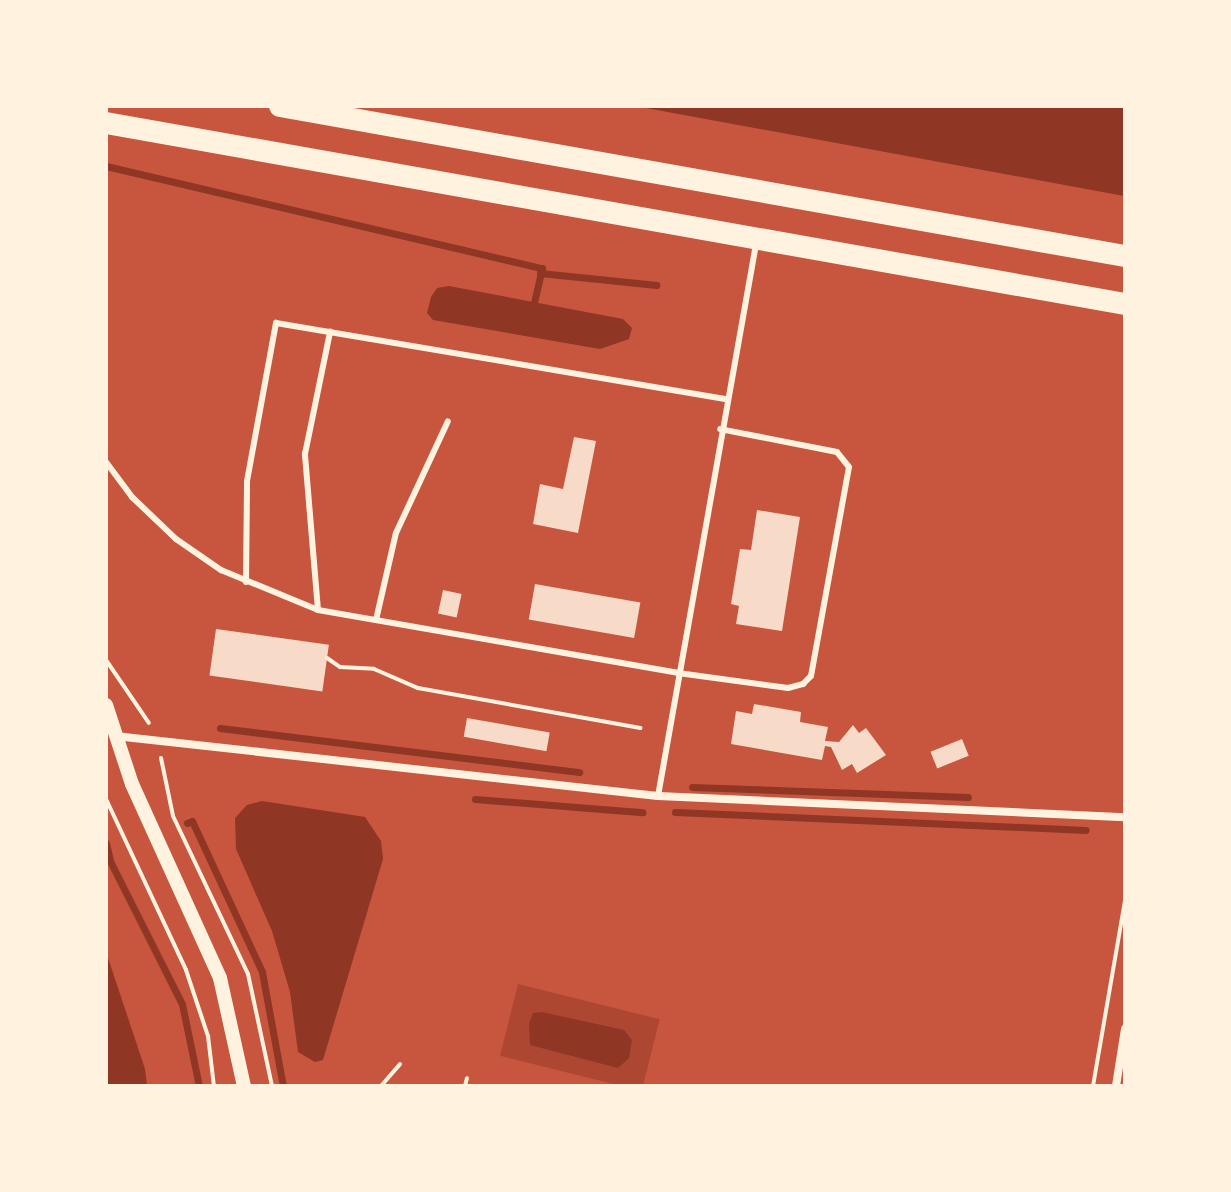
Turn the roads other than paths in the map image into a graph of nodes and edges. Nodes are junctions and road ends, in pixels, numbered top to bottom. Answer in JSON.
{"nodes":[{"id":1,"x":280,"y":106,"type":"edge"},
{"id":2,"x":106,"y":123,"type":"edge"},
{"id":3,"x":757,"y":238,"type":"junction"},
{"id":4,"x":1125,"y":256,"type":"edge"},
{"id":5,"x":1125,"y":304,"type":"edge"},
{"id":6,"x":330,"y":332,"type":"junction"},
{"id":7,"x":727,"y":399,"type":"junction"},
{"id":8,"x":448,"y":421,"type":"dead end"},
{"id":9,"x":720,"y":429,"type":"junction"},
{"id":10,"x":106,"y":462,"type":"edge"},
{"id":11,"x":246,"y":582,"type":"junction"},
{"id":12,"x":318,"y":610,"type":"junction"},
{"id":13,"x":376,"y":620,"type":"junction"},
{"id":14,"x":678,"y":673,"type":"junction"},
{"id":15,"x":106,"y":705,"type":"edge"},
{"id":16,"x":114,"y":736,"type":"junction"},
{"id":17,"x":658,"y":796,"type":"junction"},
{"id":18,"x":1125,"y":817,"type":"edge"},
{"id":19,"x":1125,"y":1029,"type":"edge"},
{"id":20,"x":243,"y":1086,"type":"edge"},
{"id":21,"x":1116,"y":1086,"type":"edge"}],
"edges":[{"from":1,"to":4,"type":"highway"},
{"from":2,"to":3,"type":"highway"},
{"from":3,"to":5,"type":"highway"},
{"from":3,"to":7,"type":"lane"},
{"from":6,"to":7,"type":"lane"},
{"from":6,"to":11,"type":"lane"},
{"from":6,"to":12,"type":"lane"},
{"from":7,"to":9,"type":"lane"},
{"from":8,"to":13,"type":"lane"},
{"from":9,"to":14,"type":"lane"},
{"from":9,"to":14,"type":"lane"},
{"from":10,"to":11,"type":"lane"},
{"from":11,"to":12,"type":"lane"},
{"from":12,"to":13,"type":"lane"},
{"from":13,"to":14,"type":"lane"},
{"from":14,"to":17,"type":"lane"},
{"from":15,"to":16,"type":"street"},
{"from":16,"to":17,"type":"street"},
{"from":16,"to":20,"type":"street"},
{"from":17,"to":18,"type":"street"},
{"from":19,"to":21,"type":"street"}]}
